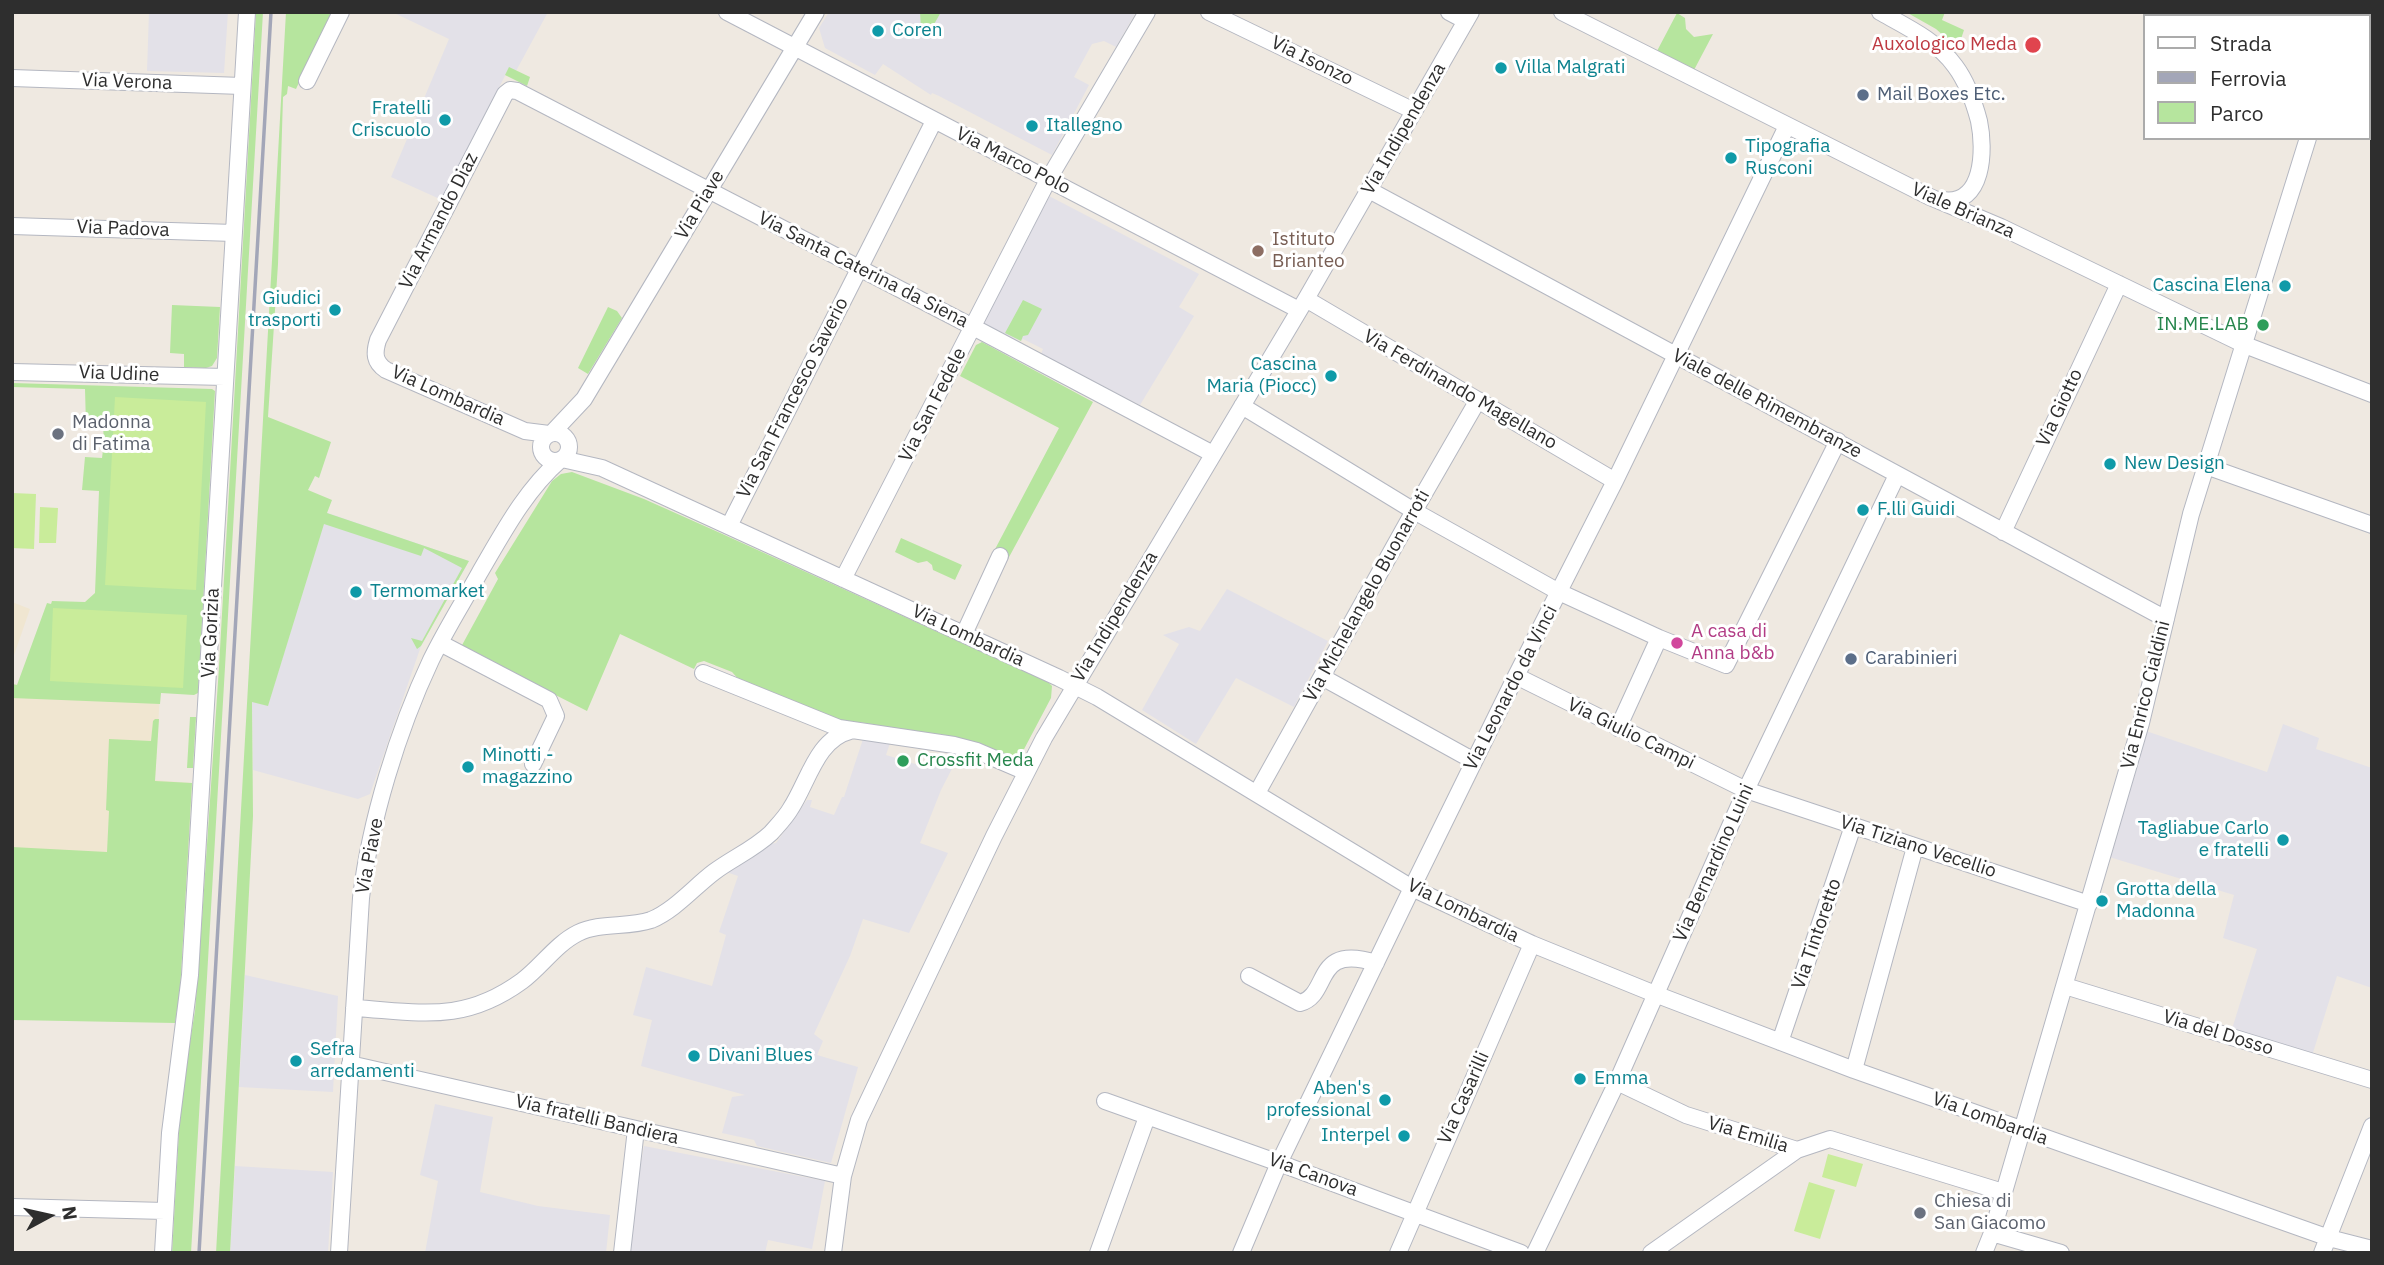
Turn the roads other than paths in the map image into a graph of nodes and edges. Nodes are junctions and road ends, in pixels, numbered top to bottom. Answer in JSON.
{"nodes":[{"id":1,"x":247,"y":12,"type":"edge"},
{"id":2,"x":341,"y":12,"type":"edge"},
{"id":3,"x":727,"y":12,"type":"edge"},
{"id":4,"x":816,"y":12,"type":"edge"},
{"id":5,"x":1147,"y":12,"type":"edge"},
{"id":6,"x":1449,"y":12,"type":"edge"},
{"id":7,"x":1562,"y":12,"type":"edge"},
{"id":8,"x":1880,"y":12,"type":"edge"},
{"id":9,"x":1214,"y":14,"type":"edge"},
{"id":10,"x":1468,"y":17,"type":"edge"},
{"id":11,"x":795,"y":47,"type":"junction"},
{"id":12,"x":12,"y":78,"type":"edge"},
{"id":13,"x":307,"y":81,"type":"dead end"},
{"id":14,"x":242,"y":86,"type":"junction"},
{"id":15,"x":510,"y":90,"type":"joint"},
{"id":16,"x":1414,"y":111,"type":"junction"},
{"id":17,"x":934,"y":121,"type":"junction"},
{"id":18,"x":1787,"y":126,"type":"junction"},
{"id":19,"x":2307,"y":140,"type":"edge"},
{"id":20,"x":1978,"y":177,"type":"junction"},
{"id":21,"x":1048,"y":180,"type":"junction"},
{"id":22,"x":1368,"y":190,"type":"junction"},
{"id":23,"x":708,"y":191,"type":"junction"},
{"id":24,"x":1930,"y":197,"type":"junction"},
{"id":25,"x":12,"y":226,"type":"edge"},
{"id":26,"x":2001,"y":227,"type":"junction"},
{"id":27,"x":234,"y":233,"type":"junction"},
{"id":28,"x":859,"y":267,"type":"junction"},
{"id":29,"x":2119,"y":284,"type":"junction"},
{"id":30,"x":1302,"y":305,"type":"junction"},
{"id":31,"x":973,"y":327,"type":"junction"},
{"id":32,"x":2245,"y":345,"type":"junction"},
{"id":33,"x":1675,"y":355,"type":"junction"},
{"id":34,"x":375,"y":356,"type":"joint"},
{"id":35,"x":12,"y":372,"type":"edge"},
{"id":36,"x":225,"y":377,"type":"junction"},
{"id":37,"x":2372,"y":394,"type":"edge"},
{"id":38,"x":584,"y":399,"type":"junction"},
{"id":39,"x":1479,"y":400,"type":"junction"},
{"id":40,"x":1242,"y":406,"type":"junction"},
{"id":41,"x":546,"y":441,"type":"junction"},
{"id":42,"x":569,"y":442,"type":"junction"},
{"id":43,"x":1838,"y":442,"type":"junction"},
{"id":44,"x":1213,"y":454,"type":"junction"},
{"id":45,"x":561,"y":460,"type":"junction"},
{"id":46,"x":2206,"y":466,"type":"junction"},
{"id":47,"x":602,"y":468,"type":"junction"},
{"id":48,"x":1897,"y":475,"type":"junction"},
{"id":49,"x":1615,"y":481,"type":"junction"},
{"id":50,"x":527,"y":494,"type":"junction"},
{"id":51,"x":1414,"y":511,"type":"junction"},
{"id":52,"x":2372,"y":525,"type":"edge"},
{"id":53,"x":729,"y":526,"type":"junction"},
{"id":54,"x":2003,"y":532,"type":"junction"},
{"id":55,"x":1000,"y":556,"type":"dead end"},
{"id":56,"x":843,"y":579,"type":"junction"},
{"id":57,"x":1559,"y":592,"type":"junction"},
{"id":58,"x":2166,"y":620,"type":"junction"},
{"id":59,"x":964,"y":634,"type":"junction"},
{"id":60,"x":1659,"y":638,"type":"junction"},
{"id":61,"x":440,"y":643,"type":"junction"},
{"id":62,"x":703,"y":673,"type":"dead end"},
{"id":63,"x":1516,"y":676,"type":"junction"},
{"id":64,"x":1322,"y":677,"type":"junction"},
{"id":65,"x":1074,"y":686,"type":"junction"},
{"id":66,"x":1618,"y":728,"type":"junction"},
{"id":67,"x":850,"y":731,"type":"junction"},
{"id":68,"x":1474,"y":761,"type":"junction"},
{"id":69,"x":533,"y":764,"type":"dead end"},
{"id":70,"x":1026,"y":772,"type":"junction"},
{"id":71,"x":1746,"y":790,"type":"junction"},
{"id":72,"x":1257,"y":793,"type":"junction"},
{"id":73,"x":1853,"y":826,"type":"junction"},
{"id":74,"x":1915,"y":847,"type":"junction"},
{"id":75,"x":1412,"y":888,"type":"junction"},
{"id":76,"x":2089,"y":904,"type":"junction"},
{"id":77,"x":1532,"y":944,"type":"junction"},
{"id":78,"x":1376,"y":963,"type":"junction"},
{"id":79,"x":1249,"y":976,"type":"dead end"},
{"id":80,"x":2065,"y":986,"type":"junction"},
{"id":81,"x":1655,"y":994,"type":"junction"},
{"id":82,"x":354,"y":1008,"type":"junction"},
{"id":83,"x":1780,"y":1042,"type":"junction"},
{"id":84,"x":350,"y":1064,"type":"junction"},
{"id":85,"x":1854,"y":1070,"type":"junction"},
{"id":86,"x":2372,"y":1080,"type":"edge"},
{"id":87,"x":1617,"y":1082,"type":"junction"},
{"id":88,"x":1105,"y":1101,"type":"dead end"},
{"id":89,"x":1147,"y":1117,"type":"junction"},
{"id":90,"x":2372,"y":1126,"type":"edge"},
{"id":91,"x":636,"y":1129,"type":"junction"},
{"id":92,"x":2022,"y":1131,"type":"junction"},
{"id":93,"x":1797,"y":1150,"type":"junction"},
{"id":94,"x":1279,"y":1163,"type":"junction"},
{"id":95,"x":844,"y":1176,"type":"junction"},
{"id":96,"x":2003,"y":1192,"type":"junction"},
{"id":97,"x":12,"y":1207,"type":"edge"},
{"id":98,"x":165,"y":1211,"type":"junction"},
{"id":99,"x":1415,"y":1212,"type":"junction"},
{"id":100,"x":1992,"y":1233,"type":"junction"},
{"id":101,"x":2325,"y":1245,"type":"edge"},
{"id":102,"x":2372,"y":1249,"type":"edge"},
{"id":103,"x":163,"y":1253,"type":"edge"},
{"id":104,"x":339,"y":1253,"type":"edge"},
{"id":105,"x":622,"y":1253,"type":"edge"},
{"id":106,"x":833,"y":1253,"type":"edge"},
{"id":107,"x":1098,"y":1253,"type":"edge"},
{"id":108,"x":1241,"y":1253,"type":"edge"},
{"id":109,"x":1398,"y":1253,"type":"edge"},
{"id":110,"x":1521,"y":1253,"type":"edge"},
{"id":111,"x":1535,"y":1253,"type":"edge"},
{"id":112,"x":1651,"y":1253,"type":"edge"},
{"id":113,"x":1984,"y":1253,"type":"edge"},
{"id":114,"x":2062,"y":1253,"type":"edge"}],
"edges":[{"from":1,"to":14,"type":"street","name":"Via Gorizia"},
{"from":2,"to":13,"type":"street"},
{"from":3,"to":11,"type":"street","name":"Via Marco Polo"},
{"from":4,"to":11,"type":"street","name":"Via Piave"},
{"from":5,"to":21,"type":"street","name":"Via San Fedele"},
{"from":6,"to":10,"type":"street"},
{"from":7,"to":18,"type":"street","name":"Viale Brianza"},
{"from":8,"to":20,"type":"street"},
{"from":9,"to":16,"type":"street","name":"Via Isonzo"},
{"from":10,"to":16,"type":"street","name":"Via Indipendenza"},
{"from":11,"to":17,"type":"street","name":"Via Marco Polo"},
{"from":11,"to":23,"type":"street","name":"Via Piave"},
{"from":12,"to":14,"type":"street","name":"Via Verona"},
{"from":14,"to":27,"type":"street","name":"Via Gorizia"},
{"from":15,"to":23,"type":"street","name":"Via Santa Caterina da Siena"},
{"from":15,"to":34,"type":"street","name":"Via Armando Diaz"},
{"from":16,"to":22,"type":"street","name":"Via Indipendenza"},
{"from":17,"to":21,"type":"street","name":"Via Marco Polo"},
{"from":17,"to":28,"type":"street","name":"Via San Francesco Saverio"},
{"from":18,"to":24,"type":"street","name":"Viale Brianza"},
{"from":18,"to":33,"type":"street","name":"Via Leonardo da Vinci"},
{"from":19,"to":32,"type":"street","name":"Via Enrico Cialdini"},
{"from":20,"to":24,"type":"street"},
{"from":20,"to":26,"type":"street"},
{"from":21,"to":30,"type":"street","name":"Via Marco Polo"},
{"from":21,"to":31,"type":"street","name":"Via San Fedele"},
{"from":22,"to":30,"type":"street","name":"Via Indipendenza"},
{"from":22,"to":33,"type":"street","name":"Viale delle Rimembranze"},
{"from":23,"to":28,"type":"street","name":"Via Santa Caterina da Siena"},
{"from":23,"to":38,"type":"street","name":"Via Piave"},
{"from":24,"to":26,"type":"street","name":"Viale Brianza"},
{"from":25,"to":27,"type":"street","name":"Via Padova"},
{"from":26,"to":29,"type":"street","name":"Viale Brianza"},
{"from":27,"to":36,"type":"street","name":"Via Gorizia"},
{"from":28,"to":31,"type":"street","name":"Via Santa Caterina da Siena"},
{"from":28,"to":53,"type":"street","name":"Via San Francesco Saverio"},
{"from":29,"to":32,"type":"street","name":"Viale Brianza"},
{"from":29,"to":54,"type":"street","name":"Via Giotto"},
{"from":30,"to":39,"type":"street","name":"Via Ferdinando Magellano"},
{"from":30,"to":40,"type":"street","name":"Via Indipendenza"},
{"from":31,"to":44,"type":"street","name":"Via Santa Caterina da Siena"},
{"from":31,"to":56,"type":"street","name":"Via San Fedele"},
{"from":32,"to":37,"type":"street","name":"Viale Brianza"},
{"from":32,"to":46,"type":"street","name":"Via Enrico Cialdini"},
{"from":33,"to":43,"type":"street","name":"Viale delle Rimembranze"},
{"from":33,"to":49,"type":"street","name":"Via Leonardo da Vinci"},
{"from":34,"to":41,"type":"street","name":"Via Lombardia"},
{"from":35,"to":36,"type":"street","name":"Via Udine"},
{"from":36,"to":98,"type":"street","name":"Via Gorizia"},
{"from":38,"to":41,"type":"street","name":"Via Piave"},
{"from":38,"to":42,"type":"street","name":"Via Piave"},
{"from":39,"to":49,"type":"street","name":"Via Ferdinando Magellano"},
{"from":39,"to":51,"type":"street","name":"Via Michelangelo Buonarroti"},
{"from":40,"to":44,"type":"street","name":"Via Indipendenza"},
{"from":40,"to":51,"type":"street"},
{"from":41,"to":42,"type":"street"},
{"from":41,"to":45,"type":"street"},
{"from":41,"to":50,"type":"street","name":"Via Piave"},
{"from":42,"to":45,"type":"street"},
{"from":42,"to":47,"type":"street","name":"Via Lombardia"},
{"from":43,"to":48,"type":"street","name":"Viale delle Rimembranze"},
{"from":43,"to":60,"type":"street"},
{"from":44,"to":65,"type":"street","name":"Via Indipendenza"},
{"from":45,"to":47,"type":"street","name":"Via Lombardia"},
{"from":45,"to":50,"type":"street","name":"Via Piave"},
{"from":46,"to":52,"type":"street"},
{"from":46,"to":58,"type":"street","name":"Via Enrico Cialdini"},
{"from":47,"to":53,"type":"street","name":"Via Lombardia"},
{"from":48,"to":54,"type":"street","name":"Viale delle Rimembranze"},
{"from":48,"to":71,"type":"street","name":"Via Bernardino Luini"},
{"from":49,"to":57,"type":"street","name":"Via Leonardo da Vinci"},
{"from":50,"to":61,"type":"street","name":"Via Piave"},
{"from":51,"to":57,"type":"street"},
{"from":51,"to":64,"type":"street","name":"Via Michelangelo Buonarroti"},
{"from":53,"to":56,"type":"street","name":"Via Lombardia"},
{"from":54,"to":58,"type":"street","name":"Viale delle Rimembranze"},
{"from":55,"to":59,"type":"street"},
{"from":56,"to":59,"type":"street","name":"Via Lombardia"},
{"from":57,"to":60,"type":"street"},
{"from":57,"to":63,"type":"street","name":"Via Leonardo da Vinci"},
{"from":58,"to":76,"type":"street","name":"Via Enrico Cialdini"},
{"from":59,"to":65,"type":"street","name":"Via Lombardia"},
{"from":60,"to":66,"type":"street"},
{"from":61,"to":69,"type":"street"},
{"from":61,"to":82,"type":"street","name":"Via Piave"},
{"from":62,"to":67,"type":"street"},
{"from":63,"to":66,"type":"street","name":"Via Giulio Campi"},
{"from":63,"to":68,"type":"street","name":"Via Leonardo da Vinci"},
{"from":64,"to":68,"type":"street"},
{"from":64,"to":72,"type":"street","name":"Via Michelangelo Buonarroti"},
{"from":65,"to":70,"type":"street","name":"Via Indipendenza"},
{"from":65,"to":72,"type":"street","name":"Via Lombardia"},
{"from":66,"to":71,"type":"street","name":"Via Giulio Campi"},
{"from":67,"to":70,"type":"street"},
{"from":67,"to":82,"type":"street"},
{"from":68,"to":75,"type":"street","name":"Via Leonardo da Vinci"},
{"from":70,"to":95,"type":"street","name":"Via Indipendenza"},
{"from":71,"to":73,"type":"street","name":"Via Tiziano Vecellio"},
{"from":71,"to":81,"type":"street","name":"Via Bernardino Luini"},
{"from":72,"to":75,"type":"street","name":"Via Lombardia"},
{"from":73,"to":74,"type":"street","name":"Via Tiziano Vecellio"},
{"from":73,"to":83,"type":"street","name":"Via Tintoretto"},
{"from":74,"to":76,"type":"street","name":"Via Tiziano Vecellio"},
{"from":74,"to":85,"type":"street"},
{"from":75,"to":77,"type":"street","name":"Via Lombardia"},
{"from":75,"to":78,"type":"street","name":"Via Leonardo da Vinci"},
{"from":76,"to":80,"type":"street","name":"Via Enrico Cialdini"},
{"from":77,"to":81,"type":"street","name":"Via Lombardia"},
{"from":77,"to":99,"type":"street","name":"Via Casarilli"},
{"from":78,"to":79,"type":"street"},
{"from":78,"to":94,"type":"street","name":"Via Leonardo da Vinci"},
{"from":80,"to":86,"type":"street","name":"Via del Dosso"},
{"from":80,"to":92,"type":"street","name":"Via Enrico Cialdini"},
{"from":81,"to":83,"type":"street","name":"Via Lombardia"},
{"from":81,"to":87,"type":"street","name":"Via Bernardino Luini"},
{"from":82,"to":84,"type":"street","name":"Via Piave"},
{"from":83,"to":85,"type":"street","name":"Via Lombardia"},
{"from":84,"to":91,"type":"street","name":"Via fratelli Bandiera"},
{"from":84,"to":104,"type":"street","name":"Via Piave"},
{"from":85,"to":92,"type":"street","name":"Via Lombardia"},
{"from":87,"to":93,"type":"street","name":"Via Emilia"},
{"from":87,"to":111,"type":"street","name":"Via Bernardino Luini"},
{"from":88,"to":89,"type":"street","name":"Via Canova"},
{"from":89,"to":94,"type":"street","name":"Via Canova"},
{"from":89,"to":107,"type":"street"},
{"from":90,"to":101,"type":"street"},
{"from":91,"to":95,"type":"street","name":"Via fratelli Bandiera"},
{"from":91,"to":105,"type":"street"},
{"from":92,"to":96,"type":"street","name":"Via Enrico Cialdini"},
{"from":92,"to":101,"type":"street","name":"Via Lombardia"},
{"from":93,"to":96,"type":"street","name":"Via Emilia"},
{"from":93,"to":112,"type":"street"},
{"from":94,"to":99,"type":"street","name":"Via Canova"},
{"from":94,"to":108,"type":"street","name":"Via Leonardo da Vinci"},
{"from":95,"to":106,"type":"street","name":"Via Indipendenza"},
{"from":96,"to":100,"type":"street","name":"Via Enrico Cialdini"},
{"from":97,"to":98,"type":"street"},
{"from":98,"to":103,"type":"street","name":"Via Gorizia"},
{"from":99,"to":109,"type":"street","name":"Via Casarilli"},
{"from":99,"to":110,"type":"street","name":"Via Canova"},
{"from":100,"to":113,"type":"street","name":"Via Enrico Cialdini"},
{"from":100,"to":114,"type":"street"},
{"from":101,"to":102,"type":"street","name":"Via Lombardia"}]}
